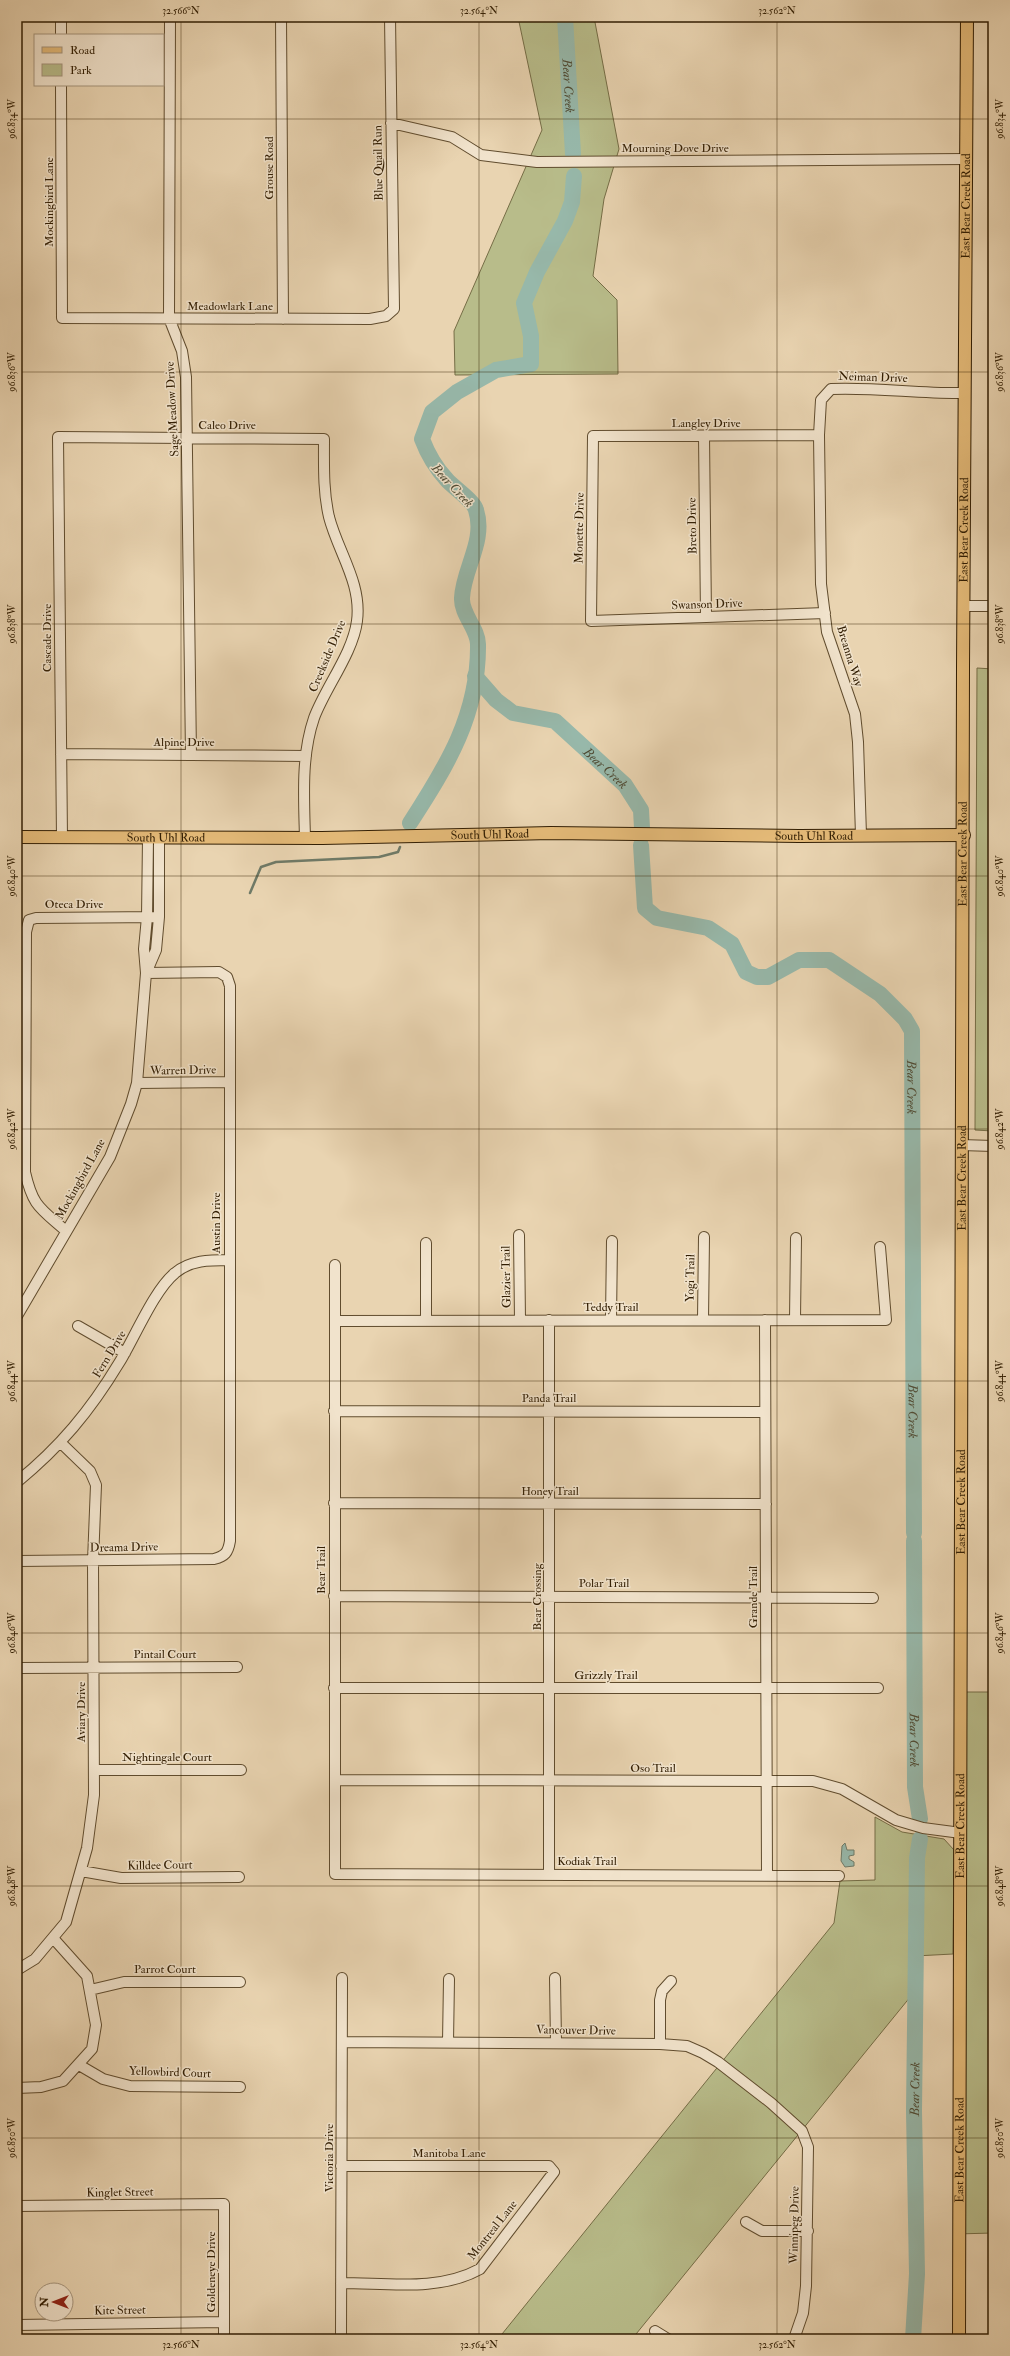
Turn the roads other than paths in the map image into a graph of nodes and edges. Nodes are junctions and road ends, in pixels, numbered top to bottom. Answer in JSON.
{"nodes":[{"id":1,"x":61,"y":17,"type":"edge"},
{"id":2,"x":170,"y":17,"type":"edge"},
{"id":3,"x":281,"y":17,"type":"edge"},
{"id":4,"x":390,"y":17,"type":"edge"},
{"id":5,"x":967,"y":17,"type":"edge"},
{"id":6,"x":61,"y":34,"type":"edge"},
{"id":7,"x":61,"y":86,"type":"edge"},
{"id":8,"x":390,"y":123,"type":"junction"},
{"id":9,"x":966,"y":159,"type":"junction"},
{"id":10,"x":394,"y":309,"type":"joint"},
{"id":11,"x":62,"y":318,"type":"joint"},
{"id":12,"x":169,"y":318,"type":"junction"},
{"id":13,"x":283,"y":319,"type":"junction"},
{"id":14,"x":965,"y":392,"type":"junction"},
{"id":15,"x":819,"y":435,"type":"junction"},
{"id":16,"x":593,"y":436,"type":"joint"},
{"id":17,"x":704,"y":436,"type":"junction"},
{"id":18,"x":58,"y":437,"type":"joint"},
{"id":19,"x":188,"y":438,"type":"junction"},
{"id":20,"x":324,"y":439,"type":"joint"},
{"id":21,"x":963,"y":606,"type":"junction"},
{"id":22,"x":993,"y":606,"type":"edge"},
{"id":23,"x":825,"y":613,"type":"junction"},
{"id":24,"x":706,"y":617,"type":"junction"},
{"id":25,"x":591,"y":620,"type":"joint"},
{"id":26,"x":61,"y":754,"type":"junction"},
{"id":27,"x":191,"y":755,"type":"junction"},
{"id":28,"x":306,"y":756,"type":"junction"},
{"id":29,"x":862,"y":835,"type":"junction"},
{"id":30,"x":964,"y":835,"type":"junction"},
{"id":31,"x":17,"y":837,"type":"edge"},
{"id":32,"x":62,"y":838,"type":"junction"},
{"id":33,"x":153,"y":838,"type":"junction"},
{"id":34,"x":305,"y":838,"type":"junction"},
{"id":35,"x":147,"y":917,"type":"junction"},
{"id":36,"x":159,"y":917,"type":"junction"},
{"id":37,"x":146,"y":973,"type":"junction"},
{"id":38,"x":230,"y":1082,"type":"junction"},
{"id":39,"x":137,"y":1083,"type":"junction"},
{"id":40,"x":962,"y":1145,"type":"junction"},
{"id":41,"x":993,"y":1146,"type":"edge"},
{"id":42,"x":66,"y":1231,"type":"junction"},
{"id":43,"x":519,"y":1234,"type":"dead end"},
{"id":44,"x":704,"y":1236,"type":"dead end"},
{"id":45,"x":796,"y":1238,"type":"dead end"},
{"id":46,"x":612,"y":1241,"type":"dead end"},
{"id":47,"x":426,"y":1243,"type":"dead end"},
{"id":48,"x":880,"y":1247,"type":"dead end"},
{"id":49,"x":229,"y":1260,"type":"junction"},
{"id":50,"x":335,"y":1265,"type":"dead end"},
{"id":51,"x":17,"y":1316,"type":"edge"},
{"id":52,"x":426,"y":1320,"type":"junction"},
{"id":53,"x":520,"y":1320,"type":"junction"},
{"id":54,"x":549,"y":1320,"type":"junction"},
{"id":55,"x":611,"y":1320,"type":"junction"},
{"id":56,"x":703,"y":1320,"type":"junction"},
{"id":57,"x":765,"y":1320,"type":"junction"},
{"id":58,"x":796,"y":1320,"type":"junction"},
{"id":59,"x":335,"y":1321,"type":"junction"},
{"id":60,"x":78,"y":1326,"type":"dead end"},
{"id":61,"x":125,"y":1353,"type":"junction"},
{"id":62,"x":334,"y":1411,"type":"junction"},
{"id":63,"x":549,"y":1411,"type":"junction"},
{"id":64,"x":764,"y":1412,"type":"junction"},
{"id":65,"x":61,"y":1443,"type":"junction"},
{"id":66,"x":17,"y":1482,"type":"edge"},
{"id":67,"x":334,"y":1503,"type":"junction"},
{"id":68,"x":549,"y":1504,"type":"junction"},
{"id":69,"x":766,"y":1504,"type":"junction"},
{"id":70,"x":228,"y":1551,"type":"joint"},
{"id":71,"x":17,"y":1561,"type":"edge"},
{"id":72,"x":92,"y":1561,"type":"junction"},
{"id":73,"x":334,"y":1596,"type":"junction"},
{"id":74,"x":550,"y":1596,"type":"junction"},
{"id":75,"x":765,"y":1596,"type":"junction"},
{"id":76,"x":873,"y":1598,"type":"dead end"},
{"id":77,"x":237,"y":1667,"type":"dead end"},
{"id":78,"x":17,"y":1668,"type":"edge"},
{"id":79,"x":94,"y":1668,"type":"junction"},
{"id":80,"x":334,"y":1688,"type":"junction"},
{"id":81,"x":549,"y":1688,"type":"junction"},
{"id":82,"x":767,"y":1688,"type":"junction"},
{"id":83,"x":878,"y":1688,"type":"dead end"},
{"id":84,"x":94,"y":1770,"type":"junction"},
{"id":85,"x":241,"y":1770,"type":"dead end"},
{"id":86,"x":335,"y":1780,"type":"junction"},
{"id":87,"x":550,"y":1781,"type":"junction"},
{"id":88,"x":767,"y":1781,"type":"junction"},
{"id":89,"x":961,"y":1833,"type":"junction"},
{"id":90,"x":81,"y":1871,"type":"junction"},
{"id":91,"x":335,"y":1874,"type":"joint"},
{"id":92,"x":549,"y":1874,"type":"junction"},
{"id":93,"x":767,"y":1875,"type":"junction"},
{"id":94,"x":839,"y":1876,"type":"dead end"},
{"id":95,"x":239,"y":1877,"type":"dead end"},
{"id":96,"x":54,"y":1938,"type":"junction"},
{"id":97,"x":17,"y":1970,"type":"edge"},
{"id":98,"x":342,"y":1978,"type":"dead end"},
{"id":99,"x":555,"y":1978,"type":"dead end"},
{"id":100,"x":449,"y":1979,"type":"dead end"},
{"id":101,"x":671,"y":1981,"type":"dead end"},
{"id":102,"x":240,"y":1982,"type":"dead end"},
{"id":103,"x":90,"y":1990,"type":"junction"},
{"id":104,"x":343,"y":2042,"type":"junction"},
{"id":105,"x":448,"y":2042,"type":"junction"},
{"id":106,"x":556,"y":2042,"type":"junction"},
{"id":107,"x":660,"y":2044,"type":"junction"},
{"id":108,"x":78,"y":2065,"type":"junction"},
{"id":109,"x":240,"y":2087,"type":"dead end"},
{"id":110,"x":17,"y":2088,"type":"edge"},
{"id":111,"x":787,"y":2117,"type":"joint"},
{"id":112,"x":342,"y":2166,"type":"junction"},
{"id":113,"x":554,"y":2172,"type":"joint"},
{"id":114,"x":224,"y":2204,"type":"joint"},
{"id":115,"x":17,"y":2206,"type":"edge"},
{"id":116,"x":746,"y":2222,"type":"dead end"},
{"id":117,"x":808,"y":2231,"type":"junction"},
{"id":118,"x":341,"y":2283,"type":"junction"},
{"id":119,"x":224,"y":2322,"type":"junction"},
{"id":120,"x":17,"y":2325,"type":"edge"},
{"id":121,"x":654,"y":2331,"type":"dead end"},
{"id":122,"x":224,"y":2339,"type":"edge"},
{"id":123,"x":341,"y":2339,"type":"edge"},
{"id":124,"x":668,"y":2339,"type":"edge"},
{"id":125,"x":794,"y":2339,"type":"edge"},
{"id":126,"x":959,"y":2339,"type":"edge"}],
"edges":[{"from":1,"to":6,"type":"street"},
{"from":2,"to":12,"type":"street","name":"Sage Meadow Drive"},
{"from":3,"to":13,"type":"street","name":"Grouse Road"},
{"from":4,"to":8,"type":"street","name":"Blue Quail Run"},
{"from":5,"to":9,"type":"main road","name":"East Bear Creek Road"},
{"from":7,"to":11,"type":"street","name":"Mockingbird Lane"},
{"from":8,"to":9,"type":"street","name":"Mourning Dove Drive"},
{"from":8,"to":10,"type":"street","name":"Blue Quail Run"},
{"from":9,"to":14,"type":"main road","name":"East Bear Creek Road"},
{"from":10,"to":13,"type":"street","name":"Meadowlark Lane"},
{"from":11,"to":12,"type":"street","name":"Meadowlark Lane"},
{"from":12,"to":13,"type":"street","name":"Meadowlark Lane"},
{"from":12,"to":19,"type":"street","name":"Sage Meadow Drive"},
{"from":14,"to":15,"type":"street","name":"Neiman Drive"},
{"from":14,"to":21,"type":"main road","name":"East Bear Creek Road"},
{"from":15,"to":17,"type":"street","name":"Langley Drive"},
{"from":15,"to":23,"type":"street","name":"Breanna Way"},
{"from":16,"to":17,"type":"street","name":"Langley Drive"},
{"from":16,"to":25,"type":"street","name":"Monette Drive"},
{"from":17,"to":24,"type":"street","name":"Breto Drive"},
{"from":18,"to":19,"type":"street","name":"Caleo Drive"},
{"from":18,"to":26,"type":"street","name":"Cascade Drive"},
{"from":19,"to":20,"type":"street","name":"Caleo Drive"},
{"from":19,"to":27,"type":"street","name":"Sage Meadow Drive"},
{"from":20,"to":28,"type":"street","name":"Creekside Drive"},
{"from":21,"to":22,"type":"street"},
{"from":21,"to":30,"type":"main road","name":"East Bear Creek Road"},
{"from":23,"to":24,"type":"street","name":"Swanson Drive"},
{"from":23,"to":29,"type":"street","name":"Breanna Way"},
{"from":24,"to":25,"type":"street","name":"Swanson Drive"},
{"from":26,"to":27,"type":"street","name":"Alpine Drive"},
{"from":26,"to":32,"type":"street","name":"Cascade Drive"},
{"from":27,"to":28,"type":"street","name":"Alpine Drive"},
{"from":28,"to":34,"type":"street","name":"Creekside Drive"},
{"from":29,"to":30,"type":"main road","name":"South Uhl Road"},
{"from":29,"to":34,"type":"main road","name":"South Uhl Road"},
{"from":30,"to":40,"type":"main road","name":"East Bear Creek Road"},
{"from":31,"to":32,"type":"main road","name":"South Uhl Road"},
{"from":32,"to":33,"type":"main road","name":"South Uhl Road"},
{"from":33,"to":34,"type":"main road","name":"South Uhl Road"},
{"from":33,"to":35,"type":"street","name":"Mockingbird Lane"},
{"from":33,"to":36,"type":"street","name":"Mockingbird Lane"},
{"from":35,"to":36,"type":"street","name":"Oteca Drive"},
{"from":35,"to":37,"type":"street","name":"Mockingbird Lane"},
{"from":35,"to":42,"type":"street","name":"Oteca Drive"},
{"from":36,"to":37,"type":"street","name":"Mockingbird Lane"},
{"from":37,"to":38,"type":"street","name":"Austin Drive"},
{"from":37,"to":39,"type":"street","name":"Mockingbird Lane"},
{"from":38,"to":39,"type":"street","name":"Warren Drive"},
{"from":38,"to":49,"type":"street","name":"Austin Drive"},
{"from":39,"to":42,"type":"street","name":"Mockingbird Lane"},
{"from":40,"to":41,"type":"street"},
{"from":40,"to":89,"type":"main road","name":"East Bear Creek Road"},
{"from":42,"to":51,"type":"street","name":"Mockingbird Lane"},
{"from":43,"to":53,"type":"street","name":"Glazier Trail"},
{"from":44,"to":56,"type":"street","name":"Yogi Trail"},
{"from":45,"to":58,"type":"street"},
{"from":46,"to":55,"type":"street"},
{"from":47,"to":52,"type":"street"},
{"from":48,"to":58,"type":"street","name":"Teddy Trail"},
{"from":49,"to":61,"type":"street","name":"Fern Drive"},
{"from":49,"to":70,"type":"street","name":"Austin Drive"},
{"from":50,"to":59,"type":"street","name":"Bear Trail"},
{"from":52,"to":53,"type":"street","name":"Teddy Trail"},
{"from":52,"to":59,"type":"street","name":"Teddy Trail"},
{"from":53,"to":54,"type":"street","name":"Teddy Trail"},
{"from":54,"to":55,"type":"street","name":"Teddy Trail"},
{"from":54,"to":63,"type":"street","name":"Bear Crossing"},
{"from":55,"to":56,"type":"street","name":"Teddy Trail"},
{"from":56,"to":57,"type":"street","name":"Teddy Trail"},
{"from":57,"to":58,"type":"street","name":"Teddy Trail"},
{"from":57,"to":64,"type":"street","name":"Grande Trail"},
{"from":59,"to":62,"type":"street","name":"Bear Trail"},
{"from":60,"to":61,"type":"street"},
{"from":61,"to":65,"type":"street","name":"Fern Drive"},
{"from":62,"to":63,"type":"street","name":"Panda Trail"},
{"from":62,"to":67,"type":"street","name":"Bear Trail"},
{"from":63,"to":64,"type":"street","name":"Panda Trail"},
{"from":63,"to":68,"type":"street","name":"Bear Crossing"},
{"from":64,"to":69,"type":"street","name":"Grande Trail"},
{"from":65,"to":66,"type":"street","name":"Fern Drive"},
{"from":65,"to":72,"type":"street","name":"Aviary Drive"},
{"from":67,"to":68,"type":"street","name":"Honey Trail"},
{"from":67,"to":73,"type":"street","name":"Bear Trail"},
{"from":68,"to":69,"type":"street","name":"Honey Trail"},
{"from":68,"to":74,"type":"street","name":"Bear Crossing"},
{"from":69,"to":75,"type":"street","name":"Grande Trail"},
{"from":70,"to":72,"type":"street","name":"Dreama Drive"},
{"from":71,"to":72,"type":"street","name":"Dreama Drive"},
{"from":72,"to":79,"type":"street","name":"Aviary Drive"},
{"from":73,"to":74,"type":"street","name":"Polar Trail"},
{"from":73,"to":80,"type":"street","name":"Bear Trail"},
{"from":74,"to":75,"type":"street","name":"Polar Trail"},
{"from":74,"to":81,"type":"street","name":"Bear Crossing"},
{"from":75,"to":76,"type":"street","name":"Polar Trail"},
{"from":75,"to":82,"type":"street","name":"Grande Trail"},
{"from":77,"to":79,"type":"street","name":"Pintail Court"},
{"from":78,"to":79,"type":"street","name":"Pintail Court"},
{"from":79,"to":84,"type":"street","name":"Aviary Drive"},
{"from":80,"to":81,"type":"street","name":"Grizzly Trail"},
{"from":80,"to":86,"type":"street","name":"Bear Trail"},
{"from":81,"to":82,"type":"street","name":"Grizzly Trail"},
{"from":81,"to":87,"type":"street","name":"Bear Crossing"},
{"from":82,"to":83,"type":"street","name":"Grizzly Trail"},
{"from":82,"to":88,"type":"street","name":"Grande Trail"},
{"from":84,"to":85,"type":"street","name":"Nightingale Court"},
{"from":84,"to":90,"type":"street","name":"Aviary Drive"},
{"from":86,"to":87,"type":"street","name":"Oso Trail"},
{"from":86,"to":91,"type":"street","name":"Bear Trail"},
{"from":87,"to":88,"type":"street","name":"Oso Trail"},
{"from":87,"to":92,"type":"street","name":"Bear Crossing"},
{"from":88,"to":89,"type":"street","name":"Oso Trail"},
{"from":88,"to":93,"type":"street","name":"Grande Trail"},
{"from":89,"to":126,"type":"main road","name":"East Bear Creek Road"},
{"from":90,"to":95,"type":"street","name":"Killdee Court"},
{"from":90,"to":96,"type":"street","name":"Aviary Drive"},
{"from":91,"to":92,"type":"street","name":"Kodiak Trail"},
{"from":92,"to":93,"type":"street","name":"Kodiak Trail"},
{"from":93,"to":94,"type":"street","name":"Kodiak Trail"},
{"from":96,"to":97,"type":"street","name":"Aviary Drive"},
{"from":96,"to":103,"type":"street"},
{"from":98,"to":104,"type":"street","name":"Victoria Drive"},
{"from":99,"to":106,"type":"street"},
{"from":100,"to":105,"type":"street"},
{"from":101,"to":107,"type":"street"},
{"from":102,"to":103,"type":"street","name":"Parrot Court"},
{"from":103,"to":108,"type":"street"},
{"from":104,"to":105,"type":"street","name":"Vancouver Drive"},
{"from":104,"to":112,"type":"street","name":"Victoria Drive"},
{"from":105,"to":106,"type":"street","name":"Vancouver Drive"},
{"from":106,"to":107,"type":"street","name":"Vancouver Drive"},
{"from":107,"to":111,"type":"street","name":"Vancouver Drive"},
{"from":108,"to":109,"type":"street","name":"Yellowbird Court"},
{"from":108,"to":110,"type":"street"},
{"from":111,"to":117,"type":"street","name":"Winnipeg Drive"},
{"from":112,"to":113,"type":"street","name":"Manitoba Lane"},
{"from":112,"to":118,"type":"street","name":"Victoria Drive"},
{"from":113,"to":118,"type":"street","name":"Montreal Lane"},
{"from":114,"to":115,"type":"street","name":"Kinglet Street"},
{"from":114,"to":119,"type":"street","name":"Goldeneye Drive"},
{"from":116,"to":117,"type":"street"},
{"from":117,"to":125,"type":"street","name":"Winnipeg Drive"},
{"from":118,"to":123,"type":"street","name":"Victoria Drive"},
{"from":119,"to":120,"type":"street","name":"Kite Street"},
{"from":119,"to":122,"type":"street","name":"Goldeneye Drive"},
{"from":121,"to":124,"type":"street"}]}
